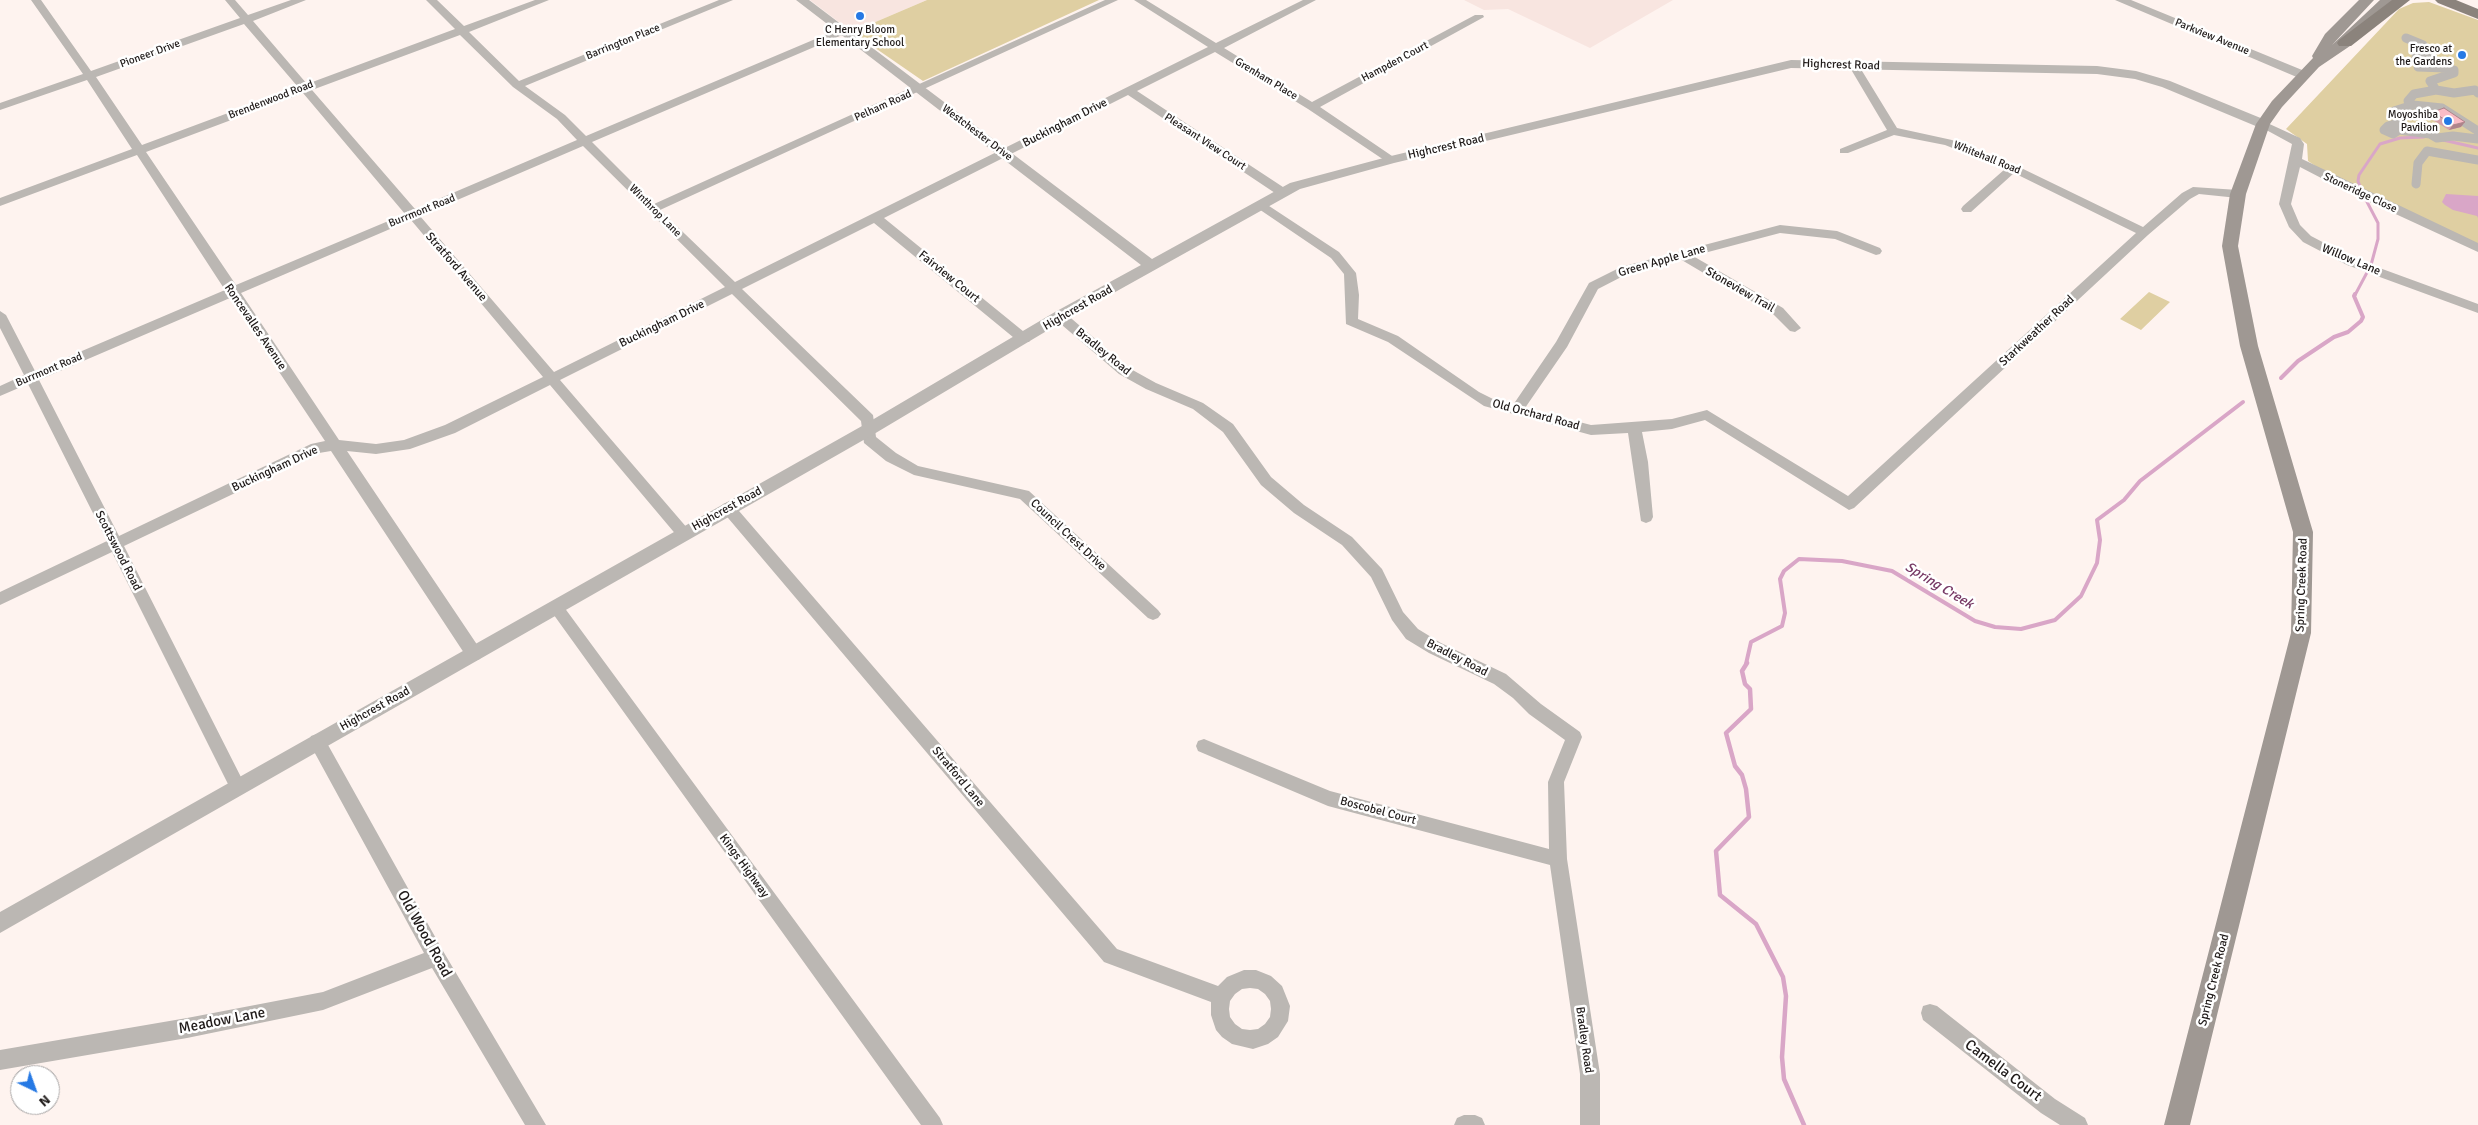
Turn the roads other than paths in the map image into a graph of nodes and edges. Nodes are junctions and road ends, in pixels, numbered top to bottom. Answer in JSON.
{"nodes":[{"id":1,"x":36,"y":0,"type":"edge"},
{"id":2,"x":230,"y":0,"type":"edge"},
{"id":3,"x":301,"y":0,"type":"edge"},
{"id":4,"x":431,"y":0,"type":"edge"},
{"id":5,"x":544,"y":0,"type":"edge"},
{"id":6,"x":728,"y":0,"type":"edge"},
{"id":7,"x":802,"y":0,"type":"edge"},
{"id":8,"x":1113,"y":0,"type":"edge"},
{"id":9,"x":1139,"y":0,"type":"edge"},
{"id":10,"x":1311,"y":0,"type":"edge"},
{"id":11,"x":2121,"y":0,"type":"edge"},
{"id":12,"x":2367,"y":0,"type":"edge"},
{"id":13,"x":2388,"y":0,"type":"edge"},
{"id":14,"x":2402,"y":0,"type":"edge"},
{"id":15,"x":2444,"y":0,"type":"edge"},
{"id":16,"x":2478,"y":14,"type":"edge"},
{"id":17,"x":1479,"y":17,"type":"dead end"},
{"id":18,"x":246,"y":19,"type":"junction"},
{"id":19,"x":461,"y":31,"type":"junction"},
{"id":20,"x":843,"y":31,"type":"junction"},
{"id":21,"x":2406,"y":38,"type":"dead end"},
{"id":22,"x":2345,"y":43,"type":"junction"},
{"id":23,"x":2423,"y":45,"type":"dead end"},
{"id":24,"x":1216,"y":48,"type":"junction"},
{"id":25,"x":2428,"y":56,"type":"dead end"},
{"id":26,"x":1854,"y":66,"type":"junction"},
{"id":27,"x":2308,"y":69,"type":"junction"},
{"id":28,"x":89,"y":76,"type":"junction"},
{"id":29,"x":517,"y":85,"type":"junction"},
{"id":30,"x":305,"y":87,"type":"junction"},
{"id":31,"x":920,"y":89,"type":"junction"},
{"id":32,"x":2436,"y":90,"type":"junction"},
{"id":33,"x":1129,"y":91,"type":"junction"},
{"id":34,"x":2477,"y":95,"type":"edge"},
{"id":35,"x":2417,"y":106,"type":"junction"},
{"id":36,"x":0,"y":107,"type":"edge"},
{"id":37,"x":1312,"y":107,"type":"junction"},
{"id":38,"x":2430,"y":115,"type":"dead end"},
{"id":39,"x":2263,"y":124,"type":"junction"},
{"id":40,"x":2476,"y":130,"type":"edge"},
{"id":41,"x":1893,"y":131,"type":"junction"},
{"id":42,"x":2465,"y":136,"type":"junction"},
{"id":43,"x":2478,"y":139,"type":"edge"},
{"id":44,"x":586,"y":142,"type":"junction"},
{"id":45,"x":139,"y":150,"type":"junction"},
{"id":46,"x":1844,"y":151,"type":"dead end"},
{"id":47,"x":1005,"y":154,"type":"junction"},
{"id":48,"x":1391,"y":160,"type":"junction"},
{"id":49,"x":2296,"y":160,"type":"junction"},
{"id":50,"x":2478,"y":160,"type":"edge"},
{"id":51,"x":2013,"y":168,"type":"junction"},
{"id":52,"x":2416,"y":184,"type":"dead end"},
{"id":53,"x":1282,"y":192,"type":"junction"},
{"id":54,"x":2238,"y":194,"type":"junction"},
{"id":55,"x":0,"y":202,"type":"edge"},
{"id":56,"x":1259,"y":206,"type":"junction"},
{"id":57,"x":652,"y":209,"type":"junction"},
{"id":58,"x":1967,"y":209,"type":"dead end"},
{"id":59,"x":411,"y":215,"type":"junction"},
{"id":60,"x":874,"y":216,"type":"junction"},
{"id":61,"x":2144,"y":232,"type":"junction"},
{"id":62,"x":2478,"y":248,"type":"edge"},
{"id":63,"x":1876,"y":251,"type":"dead end"},
{"id":64,"x":1682,"y":256,"type":"junction"},
{"id":65,"x":1152,"y":266,"type":"junction"},
{"id":66,"x":733,"y":288,"type":"junction"},
{"id":67,"x":231,"y":291,"type":"junction"},
{"id":68,"x":2478,"y":310,"type":"edge"},
{"id":69,"x":0,"y":315,"type":"edge"},
{"id":70,"x":1060,"y":316,"type":"junction"},
{"id":71,"x":1795,"y":328,"type":"dead end"},
{"id":72,"x":1024,"y":339,"type":"junction"},
{"id":73,"x":33,"y":377,"type":"junction"},
{"id":74,"x":552,"y":378,"type":"junction"},
{"id":75,"x":0,"y":391,"type":"edge"},
{"id":76,"x":1516,"y":411,"type":"junction"},
{"id":77,"x":1634,"y":428,"type":"junction"},
{"id":78,"x":868,"y":430,"type":"junction"},
{"id":79,"x":334,"y":445,"type":"junction"},
{"id":80,"x":1850,"y":504,"type":"joint"},
{"id":81,"x":728,"y":508,"type":"junction"},
{"id":82,"x":1646,"y":518,"type":"dead end"},
{"id":83,"x":683,"y":533,"type":"junction"},
{"id":84,"x":114,"y":546,"type":"junction"},
{"id":85,"x":0,"y":599,"type":"edge"},
{"id":86,"x":556,"y":607,"type":"junction"},
{"id":87,"x":1153,"y":614,"type":"dead end"},
{"id":88,"x":474,"y":654,"type":"junction"},
{"id":89,"x":317,"y":741,"type":"junction"},
{"id":90,"x":1204,"y":746,"type":"dead end"},
{"id":91,"x":238,"y":787,"type":"junction"},
{"id":92,"x":1558,"y":859,"type":"junction"},
{"id":93,"x":0,"y":923,"type":"edge"},
{"id":94,"x":436,"y":957,"type":"junction"},
{"id":95,"x":1222,"y":996,"type":"dead end"},
{"id":96,"x":1930,"y":1013,"type":"dead end"},
{"id":97,"x":0,"y":1060,"type":"edge"},
{"id":98,"x":536,"y":1125,"type":"edge"},
{"id":99,"x":933,"y":1125,"type":"edge"},
{"id":100,"x":1464,"y":1125,"type":"edge"},
{"id":101,"x":1475,"y":1125,"type":"edge"},
{"id":102,"x":1590,"y":1125,"type":"edge"},
{"id":103,"x":2078,"y":1125,"type":"edge"},
{"id":104,"x":2177,"y":1125,"type":"edge"}],
"edges":[{"from":1,"to":28,"type":"street","name":"Roncevalles Avenue"},
{"from":2,"to":18,"type":"street","name":"Stratford Avenue"},
{"from":3,"to":18,"type":"street","name":"Pioneer Drive"},
{"from":4,"to":19,"type":"street","name":"Winthrop Lane"},
{"from":5,"to":19,"type":"street","name":"Brendenwood Road"},
{"from":6,"to":29,"type":"street","name":"Barrington Place"},
{"from":7,"to":20,"type":"street","name":"Westchester Drive"},
{"from":8,"to":31,"type":"street","name":"Pelham Road"},
{"from":9,"to":24,"type":"street","name":"Grenham Place"},
{"from":10,"to":24,"type":"street","name":"Buckingham Drive"},
{"from":11,"to":27,"type":"street","name":"Parkview Avenue"},
{"from":12,"to":27,"type":"main road","name":"Spring Creek Road"},
{"from":13,"to":22,"type":"main road","name":"Spring Creek Road"},
{"from":14,"to":22,"type":"main road"},
{"from":15,"to":16,"type":"main road"},
{"from":17,"to":37,"type":"street","name":"Hampden Court"},
{"from":18,"to":28,"type":"street","name":"Pioneer Drive"},
{"from":18,"to":30,"type":"street","name":"Stratford Avenue"},
{"from":19,"to":29,"type":"street","name":"Winthrop Lane"},
{"from":19,"to":30,"type":"street","name":"Brendenwood Road"},
{"from":20,"to":31,"type":"street","name":"Westchester Drive"},
{"from":20,"to":44,"type":"street","name":"Burrmont Road"},
{"from":21,"to":23,"type":"street"},
{"from":22,"to":27,"type":"main road","name":"Spring Creek Road"},
{"from":24,"to":33,"type":"street","name":"Buckingham Drive"},
{"from":24,"to":37,"type":"street","name":"Grenham Place"},
{"from":25,"to":32,"type":"street"},
{"from":26,"to":39,"type":"street","name":"Highcrest Road"},
{"from":26,"to":41,"type":"street"},
{"from":26,"to":48,"type":"street","name":"Highcrest Road"},
{"from":27,"to":39,"type":"main road","name":"Spring Creek Road"},
{"from":28,"to":36,"type":"street","name":"Pioneer Drive"},
{"from":28,"to":45,"type":"street","name":"Roncevalles Avenue"},
{"from":29,"to":44,"type":"street","name":"Winthrop Lane"},
{"from":30,"to":45,"type":"street","name":"Brendenwood Road"},
{"from":30,"to":59,"type":"street","name":"Stratford Avenue"},
{"from":31,"to":47,"type":"street","name":"Westchester Drive"},
{"from":31,"to":57,"type":"street","name":"Pelham Road"},
{"from":32,"to":34,"type":"street"},
{"from":32,"to":35,"type":"street"},
{"from":33,"to":47,"type":"street","name":"Buckingham Drive"},
{"from":33,"to":53,"type":"street","name":"Pleasant View Court"},
{"from":35,"to":38,"type":"street"},
{"from":35,"to":40,"type":"street"},
{"from":35,"to":42,"type":"street"},
{"from":37,"to":48,"type":"street","name":"Grenham Place"},
{"from":39,"to":49,"type":"street"},
{"from":39,"to":54,"type":"main road","name":"Spring Creek Road"},
{"from":40,"to":42,"type":"street"},
{"from":41,"to":46,"type":"street"},
{"from":41,"to":51,"type":"street","name":"Whitehall Road"},
{"from":42,"to":43,"type":"street"},
{"from":44,"to":57,"type":"street","name":"Winthrop Lane"},
{"from":44,"to":59,"type":"street","name":"Burrmont Road"},
{"from":45,"to":55,"type":"street","name":"Brendenwood Road"},
{"from":45,"to":67,"type":"street","name":"Roncevalles Avenue"},
{"from":47,"to":60,"type":"street","name":"Buckingham Drive"},
{"from":47,"to":65,"type":"street","name":"Westchester Drive"},
{"from":48,"to":53,"type":"street","name":"Highcrest Road"},
{"from":49,"to":62,"type":"street","name":"Stoneridge Close"},
{"from":49,"to":68,"type":"street","name":"Willow Lane"},
{"from":50,"to":52,"type":"street"},
{"from":51,"to":58,"type":"street"},
{"from":51,"to":61,"type":"street","name":"Whitehall Road"},
{"from":53,"to":56,"type":"street","name":"Highcrest Road"},
{"from":54,"to":61,"type":"street","name":"Starkweather Road"},
{"from":54,"to":104,"type":"main road","name":"Spring Creek Road"},
{"from":56,"to":65,"type":"street","name":"Highcrest Road"},
{"from":56,"to":76,"type":"street","name":"Old Orchard Road"},
{"from":57,"to":66,"type":"street","name":"Winthrop Lane"},
{"from":59,"to":67,"type":"street","name":"Burrmont Road"},
{"from":59,"to":74,"type":"street","name":"Stratford Avenue"},
{"from":60,"to":66,"type":"street","name":"Buckingham Drive"},
{"from":60,"to":72,"type":"street","name":"Fairview Court"},
{"from":61,"to":80,"type":"street","name":"Starkweather Road"},
{"from":63,"to":64,"type":"street","name":"Green Apple Lane"},
{"from":64,"to":71,"type":"street","name":"Stoneview Trail"},
{"from":64,"to":76,"type":"street","name":"Green Apple Lane"},
{"from":65,"to":70,"type":"street","name":"Highcrest Road"},
{"from":66,"to":74,"type":"street","name":"Buckingham Drive"},
{"from":66,"to":78,"type":"street","name":"Winthrop Lane"},
{"from":67,"to":73,"type":"street","name":"Burrmont Road"},
{"from":67,"to":79,"type":"street","name":"Roncevalles Avenue"},
{"from":69,"to":73,"type":"street","name":"Scottswood Road"},
{"from":70,"to":72,"type":"street","name":"Highcrest Road"},
{"from":70,"to":92,"type":"street","name":"Bradley Road"},
{"from":72,"to":78,"type":"street","name":"Highcrest Road"},
{"from":73,"to":75,"type":"street","name":"Burrmont Road"},
{"from":73,"to":84,"type":"street","name":"Scottswood Road"},
{"from":74,"to":79,"type":"street","name":"Buckingham Drive"},
{"from":74,"to":83,"type":"street","name":"Stratford Avenue"},
{"from":76,"to":77,"type":"street","name":"Old Orchard Road"},
{"from":77,"to":80,"type":"street","name":"Old Orchard Road"},
{"from":77,"to":82,"type":"street"},
{"from":78,"to":81,"type":"street","name":"Highcrest Road"},
{"from":78,"to":87,"type":"street","name":"Council Crest Drive"},
{"from":79,"to":84,"type":"street","name":"Buckingham Drive"},
{"from":79,"to":88,"type":"street","name":"Roncevalles Avenue"},
{"from":81,"to":83,"type":"street","name":"Highcrest Road"},
{"from":81,"to":95,"type":"street","name":"Stratford Lane"},
{"from":83,"to":86,"type":"street","name":"Highcrest Road"},
{"from":84,"to":85,"type":"street","name":"Buckingham Drive"},
{"from":84,"to":91,"type":"street","name":"Scottswood Road"},
{"from":86,"to":88,"type":"street","name":"Highcrest Road"},
{"from":86,"to":99,"type":"street","name":"Kings Highway"},
{"from":88,"to":89,"type":"street","name":"Highcrest Road"},
{"from":89,"to":91,"type":"street","name":"Highcrest Road"},
{"from":89,"to":94,"type":"street","name":"Old Wood Road"},
{"from":90,"to":92,"type":"street","name":"Boscobel Court"},
{"from":91,"to":93,"type":"street","name":"Highcrest Road"},
{"from":92,"to":102,"type":"street","name":"Bradley Road"},
{"from":94,"to":97,"type":"street","name":"Meadow Lane"},
{"from":94,"to":98,"type":"street","name":"Old Wood Road"},
{"from":96,"to":103,"type":"street","name":"Camella Court"},
{"from":100,"to":101,"type":"street"}]}
